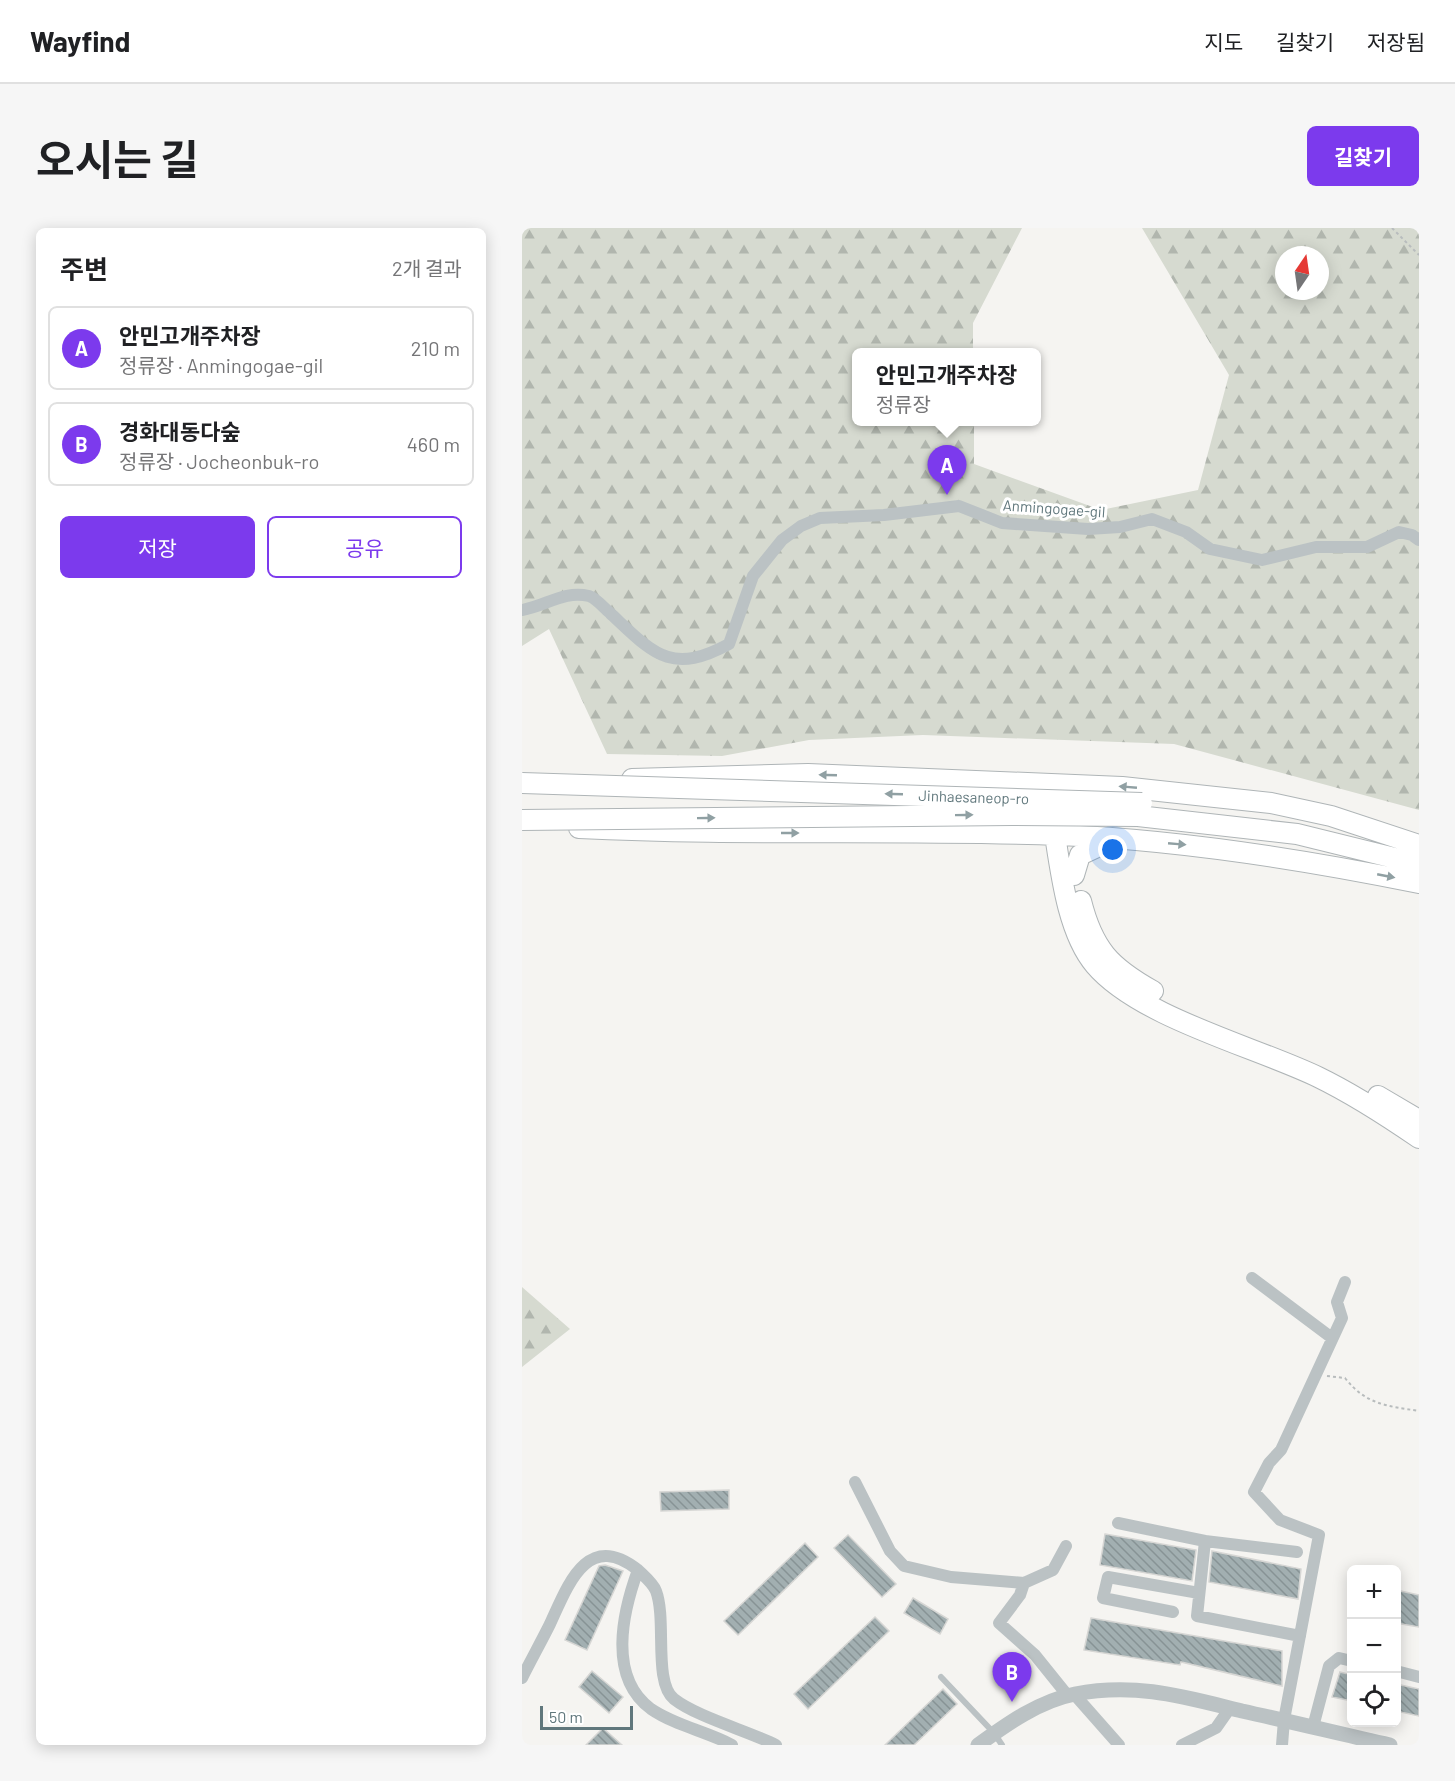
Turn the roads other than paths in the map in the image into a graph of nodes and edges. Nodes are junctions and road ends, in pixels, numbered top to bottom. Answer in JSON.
{"nodes":[{"id":1,"x":1419,"y":540,"type":"edge"},
{"id":2,"x":522,"y":610,"type":"edge"},
{"id":3,"x":522,"y":783,"type":"edge"},
{"id":4,"x":551,"y":784,"type":"junction"},
{"id":5,"x":1052,"y":784,"type":"junction"},
{"id":6,"x":1140,"y":810,"type":"junction"},
{"id":7,"x":522,"y":820,"type":"edge"},
{"id":8,"x":522,"y":825,"type":"edge"},
{"id":9,"x":1324,"y":828,"type":"junction"},
{"id":10,"x":1018,"y":834,"type":"junction"},
{"id":11,"x":1062,"y":836,"type":"junction"},
{"id":12,"x":1118,"y":839,"type":"junction"},
{"id":13,"x":1369,"y":839,"type":"junction"},
{"id":14,"x":1419,"y":845,"type":"edge"},
{"id":15,"x":1419,"y":852,"type":"edge"},
{"id":16,"x":1419,"y":864,"type":"edge"},
{"id":17,"x":1068,"y":874,"type":"junction"},
{"id":18,"x":1419,"y":883,"type":"edge"},
{"id":19,"x":1419,"y":1120,"type":"edge"},
{"id":20,"x":1419,"y":1138,"type":"edge"},
{"id":21,"x":1252,"y":1278,"type":"dead end"},
{"id":22,"x":1345,"y":1282,"type":"dead end"},
{"id":23,"x":1332,"y":1338,"type":"junction"},
{"id":24,"x":855,"y":1482,"type":"dead end"},
{"id":25,"x":1118,"y":1523,"type":"dead end"},
{"id":26,"x":1205,"y":1541,"type":"junction"},
{"id":27,"x":1066,"y":1546,"type":"dead end"},
{"id":28,"x":1297,"y":1552,"type":"dead end"},
{"id":29,"x":638,"y":1570,"type":"junction"},
{"id":30,"x":1024,"y":1583,"type":"junction"},
{"id":31,"x":1199,"y":1593,"type":"junction"},
{"id":32,"x":1173,"y":1612,"type":"dead end"},
{"id":33,"x":1300,"y":1636,"type":"junction"},
{"id":34,"x":1347,"y":1659,"type":"edge"},
{"id":35,"x":1401,"y":1672,"type":"edge"},
{"id":36,"x":942,"y":1677,"type":"dead end"},
{"id":37,"x":1419,"y":1677,"type":"edge"},
{"id":38,"x":522,"y":1678,"type":"edge"},
{"id":39,"x":1071,"y":1695,"type":"junction"},
{"id":40,"x":1230,"y":1708,"type":"junction"},
{"id":41,"x":1284,"y":1720,"type":"junction"},
{"id":42,"x":1313,"y":1727,"type":"junction"},
{"id":43,"x":998,"y":1739,"type":"edge"},
{"id":44,"x":732,"y":1745,"type":"edge"},
{"id":45,"x":776,"y":1745,"type":"edge"},
{"id":46,"x":978,"y":1745,"type":"edge"},
{"id":47,"x":1119,"y":1745,"type":"edge"},
{"id":48,"x":1182,"y":1745,"type":"edge"},
{"id":49,"x":1282,"y":1745,"type":"edge"},
{"id":50,"x":1390,"y":1745,"type":"edge"}],
"edges":[{"from":1,"to":2,"type":"street","name":"Anmingogae-gil"},
{"from":3,"to":4,"type":"highway","name":"Jinhaesaneop-ro","bridge":true},
{"from":5,"to":4,"type":"highway","one_way":true,"bridge":true},
{"from":6,"to":4,"type":"highway","name":"Jinhaesaneop-ro","one_way":true,"bridge":true},
{"from":9,"to":5,"type":"highway","one_way":true},
{"from":5,"to":11,"type":"highway"},
{"from":7,"to":6,"type":"highway","name":"Jinhaesaneop-ro","one_way":true,"bridge":true},
{"from":6,"to":9,"type":"highway","name":"Jinhaesaneop-ro"},
{"from":8,"to":10,"type":"highway","one_way":true},
{"from":9,"to":13,"type":"highway","name":"Jinhaesaneop-ro"},
{"from":10,"to":11,"type":"highway"},
{"from":10,"to":17,"type":"highway"},
{"from":11,"to":12,"type":"highway"},
{"from":11,"to":17,"type":"highway"},
{"from":12,"to":17,"type":"highway"},
{"from":12,"to":18,"type":"highway","one_way":true},
{"from":13,"to":14,"type":"highway"},
{"from":13,"to":15,"type":"highway","name":"Jinhaesaneop-ro"},
{"from":13,"to":16,"type":"highway","name":"Jinhaesaneop-ro"},
{"from":17,"to":19,"type":"highway"},
{"from":17,"to":20,"type":"highway"},
{"from":21,"to":23,"type":"street"},
{"from":22,"to":23,"type":"street"},
{"from":23,"to":33,"type":"street"},
{"from":24,"to":30,"type":"street"},
{"from":25,"to":26,"type":"street"},
{"from":26,"to":28,"type":"street"},
{"from":26,"to":31,"type":"street"},
{"from":27,"to":30,"type":"street"},
{"from":29,"to":38,"type":"street"},
{"from":29,"to":44,"type":"street"},
{"from":29,"to":45,"type":"street"},
{"from":30,"to":39,"type":"street"},
{"from":31,"to":32,"type":"street"},
{"from":31,"to":33,"type":"street"},
{"from":33,"to":41,"type":"street"},
{"from":34,"to":42,"type":"street"},
{"from":35,"to":37,"type":"street"},
{"from":36,"to":43,"type":"lane"},
{"from":39,"to":40,"type":"street"},
{"from":39,"to":43,"type":"street"},
{"from":39,"to":47,"type":"street"},
{"from":40,"to":41,"type":"street"},
{"from":40,"to":48,"type":"street"},
{"from":41,"to":42,"type":"street"},
{"from":41,"to":49,"type":"street"},
{"from":42,"to":50,"type":"street"},
{"from":43,"to":46,"type":"street"}]}
